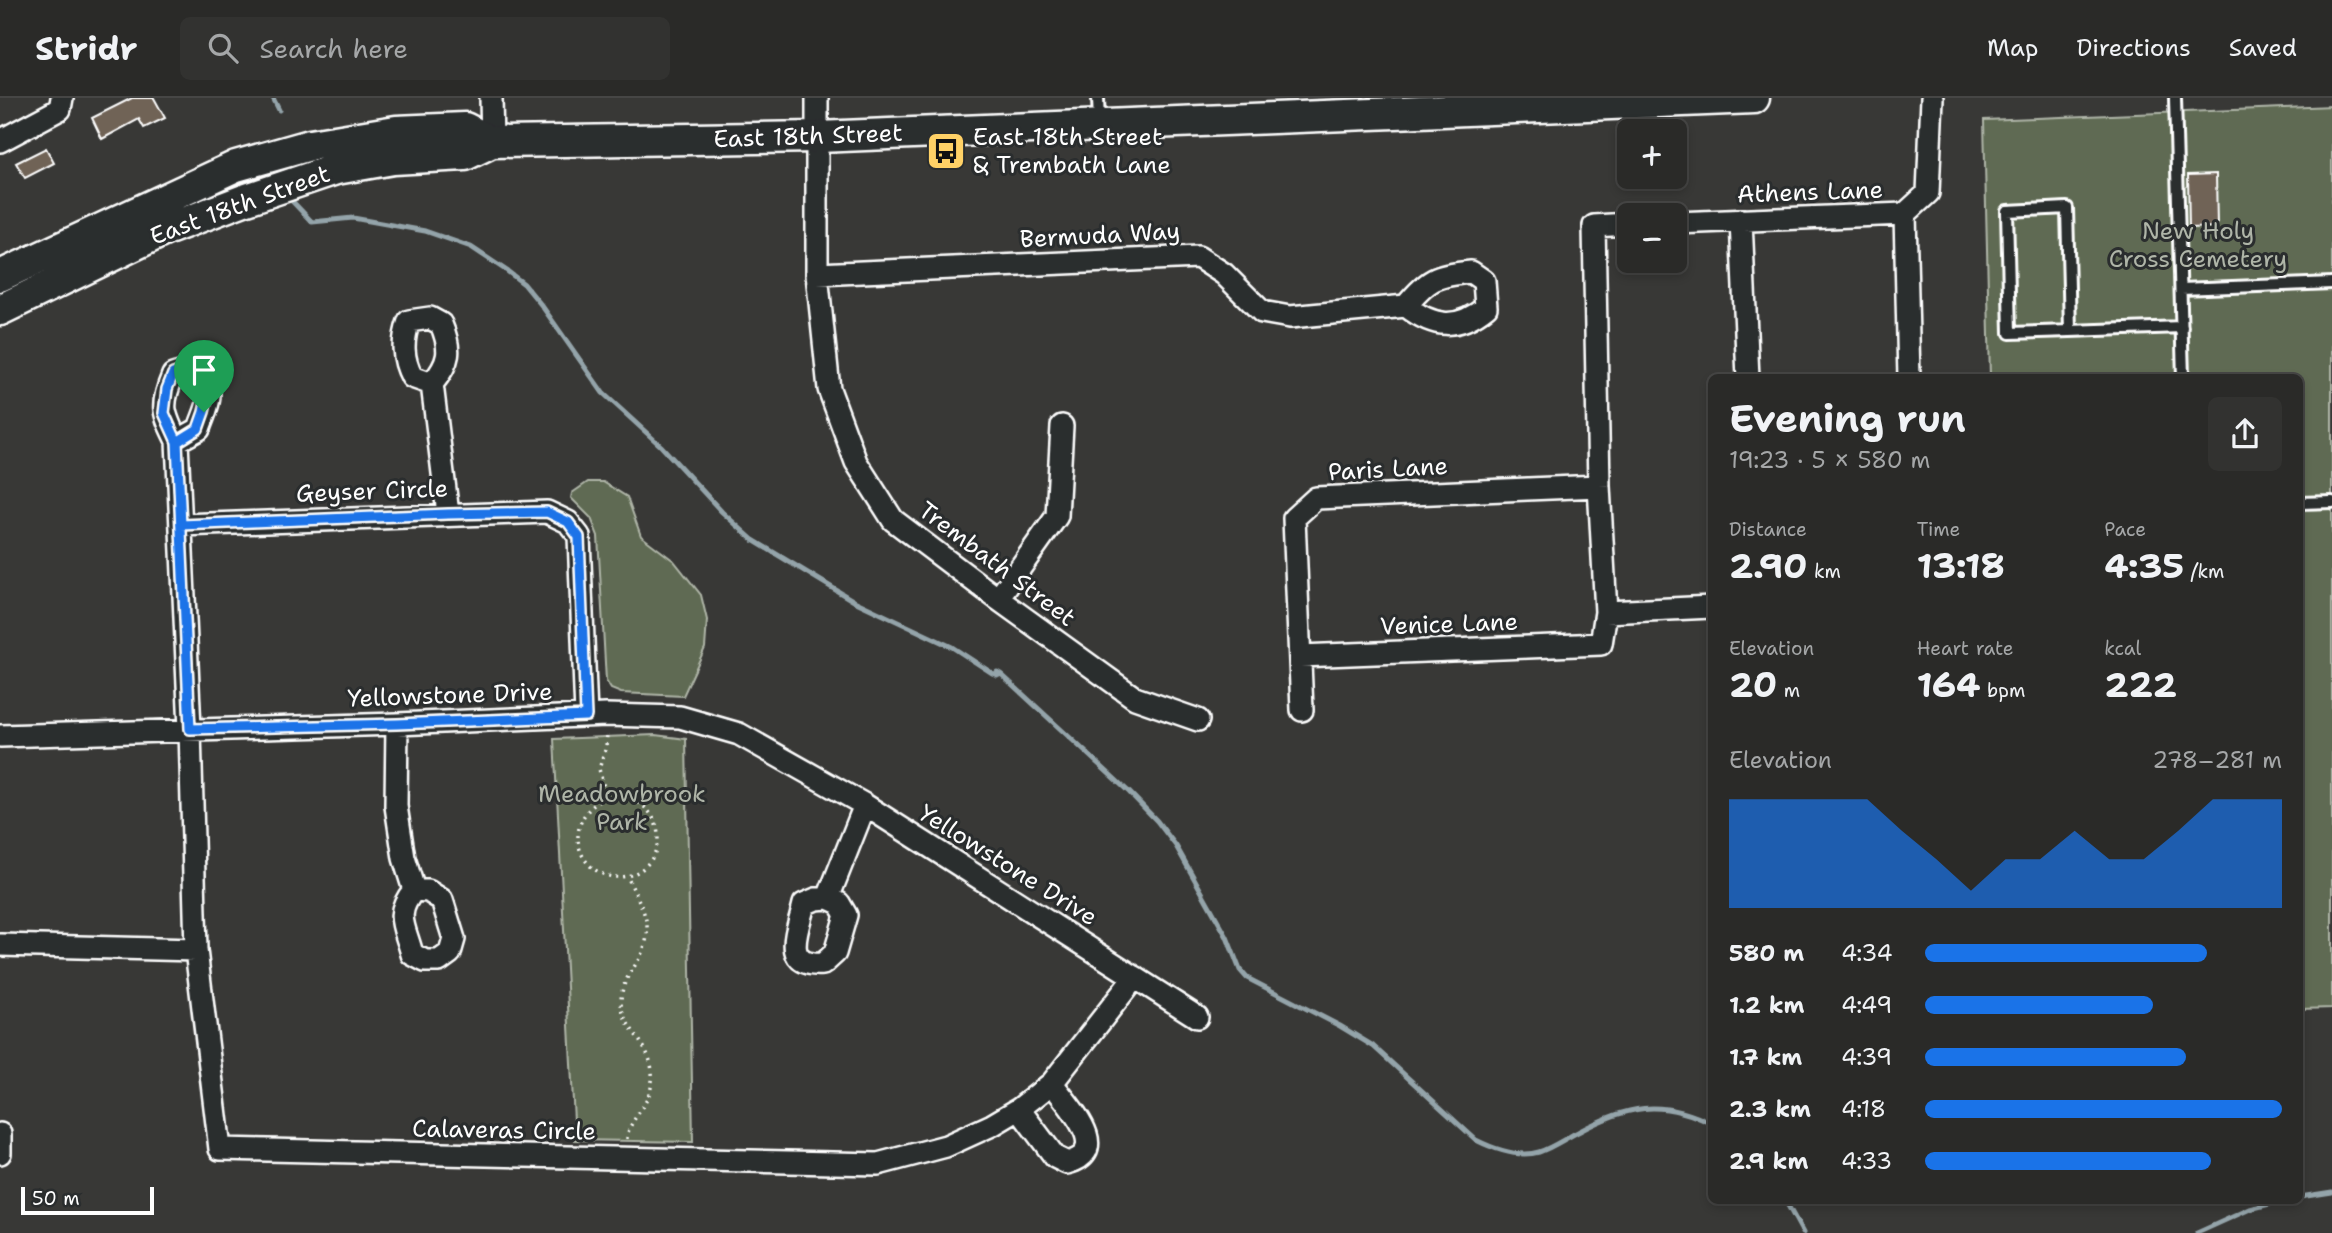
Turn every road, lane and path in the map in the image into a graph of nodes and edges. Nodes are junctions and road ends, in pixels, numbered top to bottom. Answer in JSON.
{"nodes":[{"id":1,"x":62,"y":98,"type":"edge"},
{"id":2,"x":491,"y":98,"type":"edge"},
{"id":3,"x":817,"y":98,"type":"edge"},
{"id":4,"x":1754,"y":98,"type":"edge"},
{"id":5,"x":1932,"y":98,"type":"edge"},
{"id":6,"x":2175,"y":98,"type":"edge"},
{"id":7,"x":1458,"y":104,"type":"edge"},
{"id":8,"x":1401,"y":106,"type":"edge"},
{"id":9,"x":1098,"y":111,"type":"edge"},
{"id":10,"x":818,"y":137,"type":"junction"},
{"id":11,"x":0,"y":141,"type":"edge"},
{"id":12,"x":492,"y":142,"type":"junction"},
{"id":13,"x":1905,"y":214,"type":"junction"},
{"id":14,"x":1741,"y":220,"type":"junction"},
{"id":15,"x":1687,"y":222,"type":"edge"},
{"id":16,"x":1617,"y":225,"type":"edge"},
{"id":17,"x":817,"y":274,"type":"junction"},
{"id":18,"x":0,"y":276,"type":"edge"},
{"id":19,"x":2332,"y":283,"type":"edge"},
{"id":20,"x":2180,"y":289,"type":"junction"},
{"id":21,"x":1406,"y":306,"type":"dead end"},
{"id":22,"x":0,"y":310,"type":"edge"},
{"id":23,"x":2182,"y":327,"type":"junction"},
{"id":24,"x":2070,"y":331,"type":"junction"},
{"id":25,"x":1748,"y":374,"type":"edge"},
{"id":26,"x":1909,"y":374,"type":"edge"},
{"id":27,"x":2183,"y":374,"type":"edge"},
{"id":28,"x":432,"y":384,"type":"dead end"},
{"id":29,"x":1062,"y":426,"type":"dead end"},
{"id":30,"x":177,"y":442,"type":"dead end"},
{"id":31,"x":1600,"y":486,"type":"junction"},
{"id":32,"x":2332,"y":502,"type":"edge"},
{"id":33,"x":2303,"y":503,"type":"edge"},
{"id":34,"x":448,"y":514,"type":"junction"},
{"id":35,"x":181,"y":525,"type":"junction"},
{"id":36,"x":998,"y":599,"type":"junction"},
{"id":37,"x":1708,"y":607,"type":"edge"},
{"id":38,"x":1606,"y":612,"type":"junction"},
{"id":39,"x":1300,"y":656,"type":"junction"},
{"id":40,"x":1302,"y":710,"type":"dead end"},
{"id":41,"x":596,"y":715,"type":"junction"},
{"id":42,"x":1198,"y":720,"type":"dead end"},
{"id":43,"x":397,"y":724,"type":"junction"},
{"id":44,"x":190,"y":729,"type":"junction"},
{"id":45,"x":0,"y":736,"type":"edge"},
{"id":46,"x":607,"y":799,"type":"junction"},
{"id":47,"x":865,"y":805,"type":"junction"},
{"id":48,"x":627,"y":876,"type":"junction"},
{"id":49,"x":414,"y":890,"type":"dead end"},
{"id":50,"x":828,"y":898,"type":"dead end"},
{"id":51,"x":0,"y":945,"type":"edge"},
{"id":52,"x":196,"y":950,"type":"junction"},
{"id":53,"x":1135,"y":977,"type":"junction"},
{"id":54,"x":1197,"y":1017,"type":"dead end"},
{"id":55,"x":1052,"y":1083,"type":"junction"},
{"id":56,"x":1019,"y":1109,"type":"junction"},
{"id":57,"x":0,"y":1134,"type":"edge"},
{"id":58,"x":0,"y":1153,"type":"edge"},
{"id":59,"x":627,"y":1159,"type":"junction"}],
"edges":[{"from":1,"to":11,"type":"street"},
{"from":2,"to":12,"type":"street"},
{"from":3,"to":10,"type":"street","name":"Trembath Street"},
{"from":4,"to":7,"type":"main road","name":"East 18th Street"},
{"from":5,"to":13,"type":"street","name":"Athens Lane"},
{"from":6,"to":20,"type":"lane"},
{"from":7,"to":8,"type":"main road","name":"East 18th Street"},
{"from":8,"to":9,"type":"main road","name":"East 18th Street"},
{"from":9,"to":10,"type":"main road","name":"East 18th Street"},
{"from":10,"to":12,"type":"main road","name":"East 18th Street"},
{"from":10,"to":17,"type":"street","name":"Trembath Street"},
{"from":12,"to":18,"type":"main road","name":"East 18th Street"},
{"from":12,"to":22,"type":"main road","name":"East 18th Street"},
{"from":13,"to":14,"type":"street","name":"Athens Lane"},
{"from":13,"to":26,"type":"street"},
{"from":14,"to":15,"type":"street","name":"Athens Lane"},
{"from":14,"to":25,"type":"street"},
{"from":16,"to":31,"type":"street"},
{"from":17,"to":21,"type":"street","name":"Bermuda Way"},
{"from":17,"to":36,"type":"street","name":"Trembath Street"},
{"from":19,"to":20,"type":"lane"},
{"from":20,"to":23,"type":"lane"},
{"from":23,"to":24,"type":"lane"},
{"from":23,"to":27,"type":"lane"},
{"from":24,"to":24,"type":"lane"},
{"from":28,"to":34,"type":"street"},
{"from":29,"to":36,"type":"street"},
{"from":30,"to":35,"type":"street"},
{"from":31,"to":38,"type":"street"},
{"from":31,"to":39,"type":"street","name":"Paris Lane"},
{"from":32,"to":33,"type":"lane"},
{"from":34,"to":35,"type":"street","name":"Geyser Circle"},
{"from":34,"to":41,"type":"street","name":"Geyser Circle"},
{"from":35,"to":44,"type":"street"},
{"from":36,"to":42,"type":"street","name":"Trembath Street"},
{"from":37,"to":38,"type":"street"},
{"from":38,"to":39,"type":"street","name":"Venice Lane"},
{"from":39,"to":40,"type":"street","name":"Paris Lane"},
{"from":41,"to":43,"type":"street","name":"Yellowstone Drive"},
{"from":41,"to":46,"type":"path"},
{"from":41,"to":47,"type":"street","name":"Yellowstone Drive"},
{"from":43,"to":44,"type":"street","name":"Yellowstone Drive"},
{"from":43,"to":49,"type":"street"},
{"from":44,"to":45,"type":"street","name":"Yellowstone Drive"},
{"from":44,"to":52,"type":"street","name":"Calaveras Circle"},
{"from":46,"to":48,"type":"path"},
{"from":46,"to":48,"type":"path"},
{"from":47,"to":50,"type":"street"},
{"from":47,"to":53,"type":"street","name":"Yellowstone Drive"},
{"from":48,"to":59,"type":"path"},
{"from":51,"to":52,"type":"street"},
{"from":52,"to":59,"type":"street","name":"Calaveras Circle"},
{"from":53,"to":54,"type":"street","name":"Yellowstone Drive"},
{"from":53,"to":55,"type":"street","name":"Calaveras Circle"},
{"from":55,"to":56,"type":"street","name":"Calaveras Circle"},
{"from":55,"to":56,"type":"street"},
{"from":56,"to":59,"type":"street","name":"Calaveras Circle"},
{"from":57,"to":58,"type":"street"}]}
